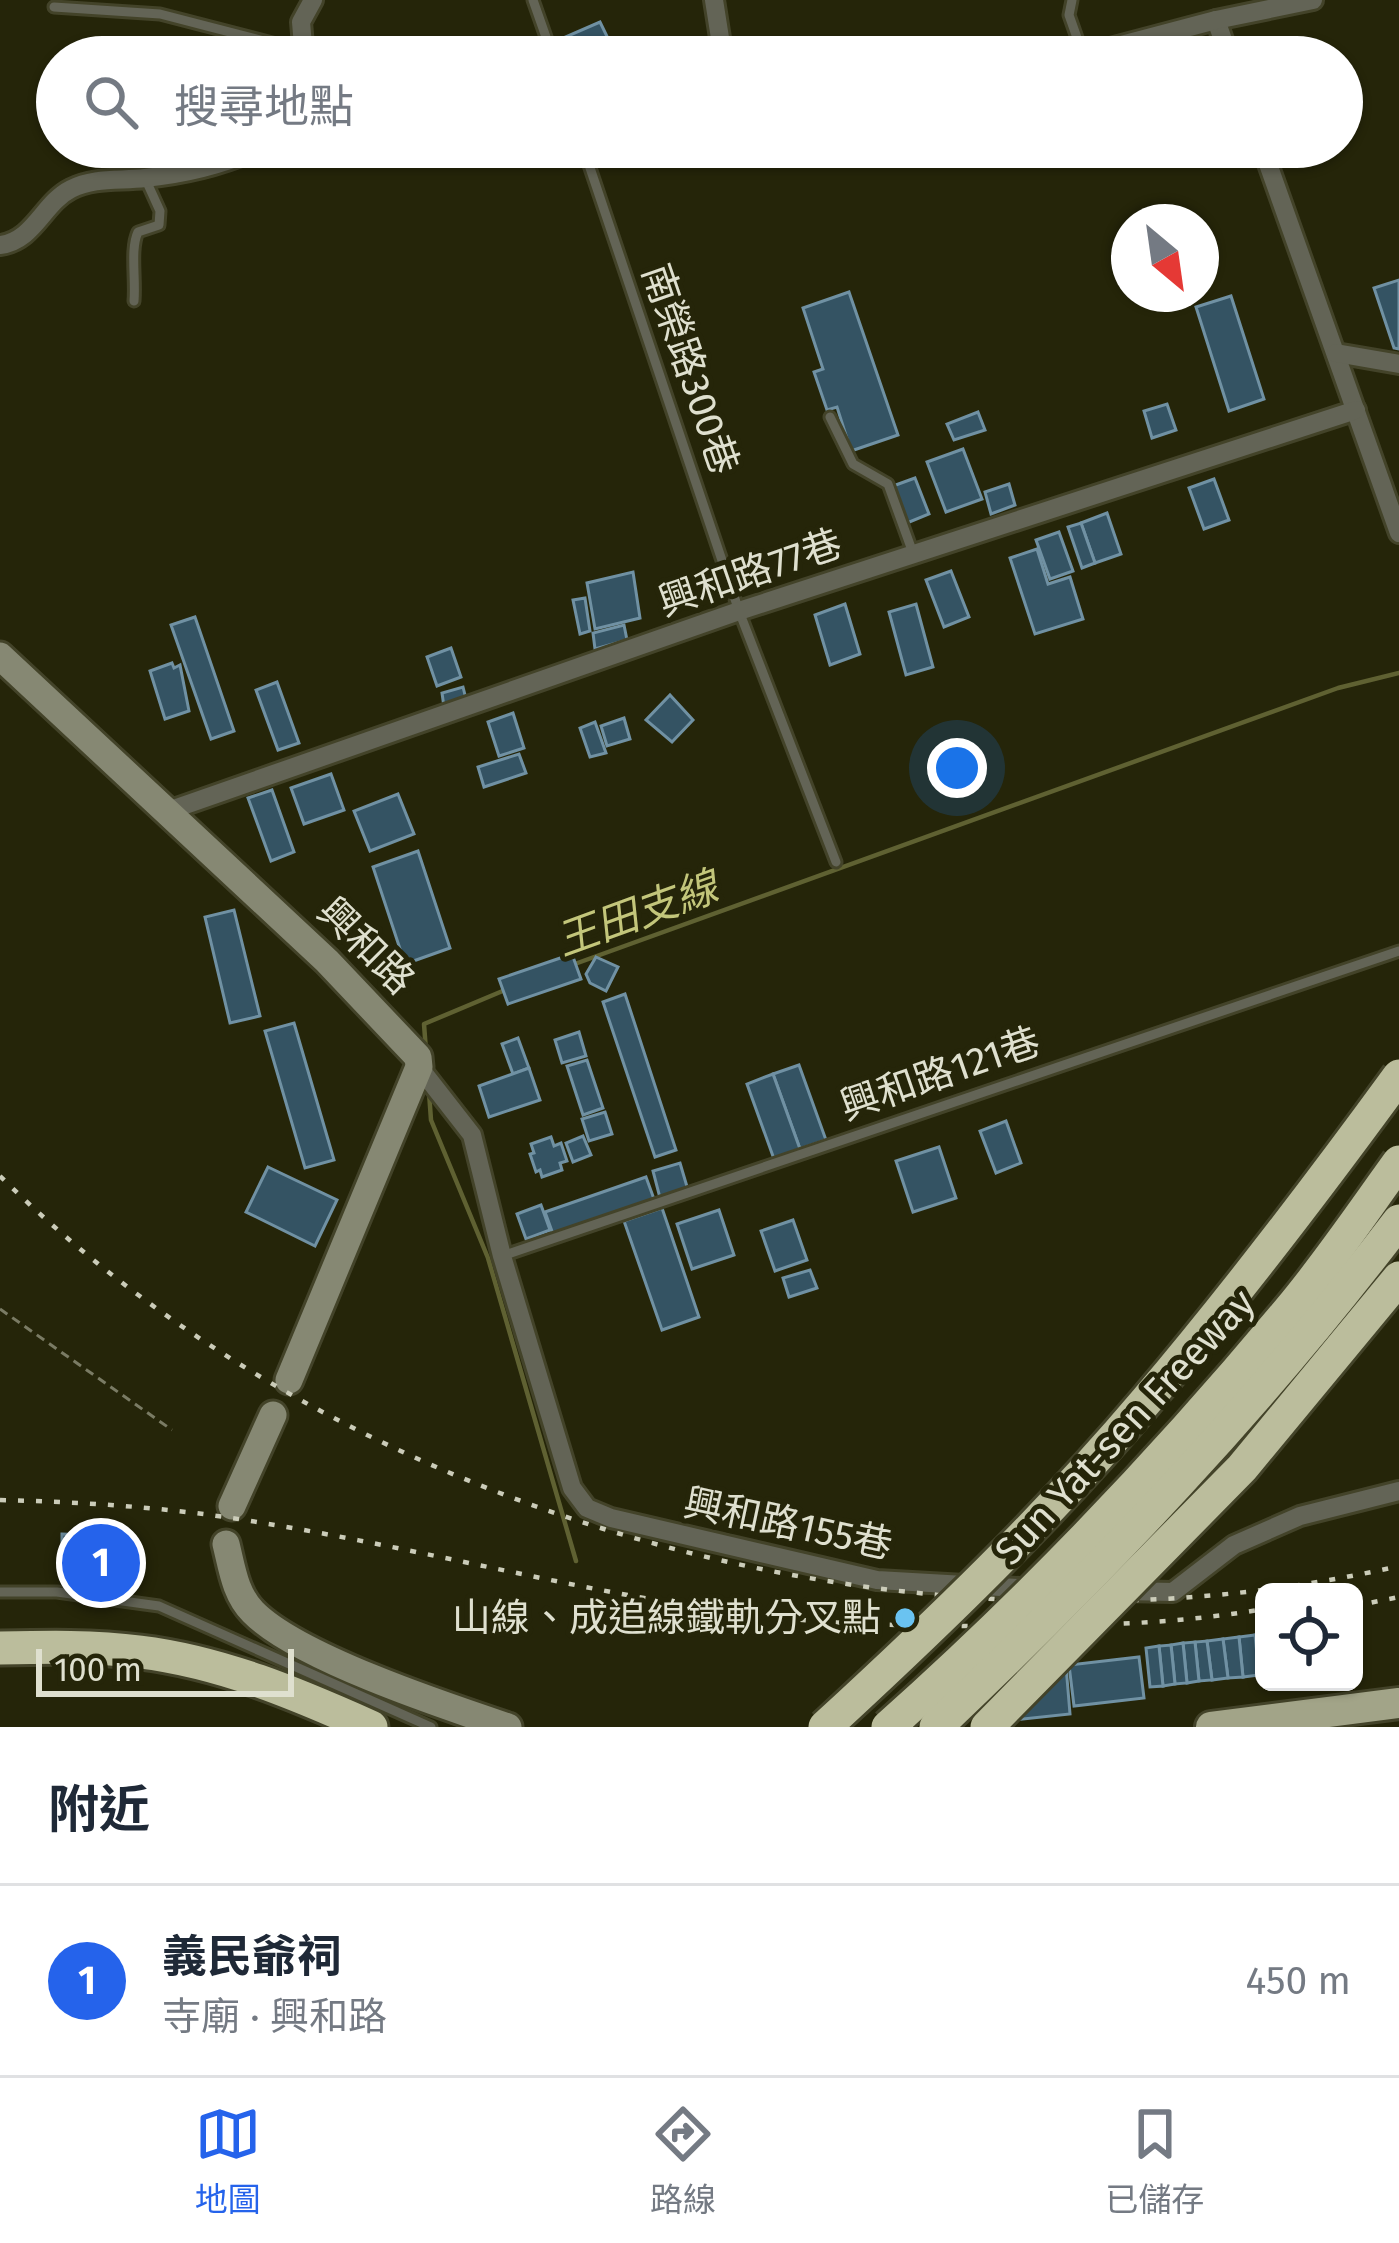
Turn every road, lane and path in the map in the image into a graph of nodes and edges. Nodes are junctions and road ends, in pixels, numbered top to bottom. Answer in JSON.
{"nodes":[{"id":1,"x":313,"y":0,"type":"edge"},
{"id":2,"x":533,"y":0,"type":"edge"},
{"id":3,"x":714,"y":0,"type":"edge"},
{"id":4,"x":1072,"y":0,"type":"edge"},
{"id":5,"x":1313,"y":0,"type":"edge"},
{"id":6,"x":54,"y":7,"type":"dead end"},
{"id":7,"x":1216,"y":20,"type":"junction"},
{"id":8,"x":239,"y":36,"type":"edge"},
{"id":9,"x":302,"y":36,"type":"edge"},
{"id":10,"x":546,"y":36,"type":"edge"},
{"id":11,"x":720,"y":36,"type":"edge"},
{"id":12,"x":1074,"y":36,"type":"edge"},
{"id":13,"x":1153,"y":36,"type":"edge"},
{"id":14,"x":1222,"y":36,"type":"edge"},
{"id":15,"x":208,"y":168,"type":"edge"},
{"id":16,"x":590,"y":168,"type":"edge"},
{"id":17,"x":1270,"y":168,"type":"edge"},
{"id":18,"x":145,"y":178,"type":"junction"},
{"id":19,"x":0,"y":245,"type":"edge"},
{"id":20,"x":134,"y":301,"type":"dead end"},
{"id":21,"x":1336,"y":353,"type":"junction"},
{"id":22,"x":1399,"y":364,"type":"edge"},
{"id":23,"x":1357,"y":410,"type":"junction"},
{"id":24,"x":830,"y":417,"type":"dead end"},
{"id":25,"x":1399,"y":533,"type":"edge"},
{"id":26,"x":913,"y":553,"type":"junction"},
{"id":27,"x":740,"y":611,"type":"junction"},
{"id":28,"x":0,"y":656,"type":"edge"},
{"id":29,"x":168,"y":811,"type":"junction"},
{"id":30,"x":836,"y":862,"type":"dead end"},
{"id":31,"x":1399,"y":951,"type":"edge"},
{"id":32,"x":419,"y":1068,"type":"junction"},
{"id":33,"x":1399,"y":1076,"type":"edge"},
{"id":34,"x":1399,"y":1162,"type":"edge"},
{"id":35,"x":1399,"y":1221,"type":"edge"},
{"id":36,"x":502,"y":1256,"type":"junction"},
{"id":37,"x":1399,"y":1278,"type":"edge"},
{"id":38,"x":0,"y":1309,"type":"edge"},
{"id":39,"x":289,"y":1381,"type":"dead end"},
{"id":40,"x":273,"y":1415,"type":"dead end"},
{"id":41,"x":172,"y":1430,"type":"dead end"},
{"id":42,"x":1399,"y":1490,"type":"edge"},
{"id":43,"x":232,"y":1506,"type":"dead end"},
{"id":44,"x":226,"y":1544,"type":"dead end"},
{"id":45,"x":0,"y":1592,"type":"edge"},
{"id":46,"x":70,"y":1647,"type":"junction"},
{"id":47,"x":0,"y":1648,"type":"edge"},
{"id":48,"x":0,"y":1668,"type":"edge"},
{"id":49,"x":1399,"y":1703,"type":"edge"},
{"id":50,"x":371,"y":1727,"type":"edge"},
{"id":51,"x":431,"y":1727,"type":"edge"},
{"id":52,"x":508,"y":1727,"type":"edge"},
{"id":53,"x":825,"y":1727,"type":"edge"},
{"id":54,"x":888,"y":1727,"type":"edge"},
{"id":55,"x":936,"y":1727,"type":"edge"},
{"id":56,"x":987,"y":1727,"type":"edge"},
{"id":57,"x":1210,"y":1727,"type":"edge"}],
"edges":[{"from":1,"to":9,"type":"street"},
{"from":2,"to":10,"type":"lane"},
{"from":3,"to":11,"type":"street"},
{"from":4,"to":12,"type":"lane"},
{"from":5,"to":7,"type":"street"},
{"from":6,"to":8,"type":"lane"},
{"from":7,"to":13,"type":"street"},
{"from":7,"to":14,"type":"street"},
{"from":15,"to":18,"type":"street"},
{"from":16,"to":27,"type":"lane","name":"南榮路300巷"},
{"from":17,"to":21,"type":"street"},
{"from":18,"to":19,"type":"street"},
{"from":18,"to":20,"type":"lane"},
{"from":21,"to":22,"type":"street"},
{"from":21,"to":23,"type":"street"},
{"from":23,"to":25,"type":"street"},
{"from":23,"to":26,"type":"street","name":"興和路77巷"},
{"from":24,"to":26,"type":"lane"},
{"from":26,"to":27,"type":"street","name":"興和路77巷"},
{"from":27,"to":29,"type":"street","name":"興和路77巷"},
{"from":27,"to":30,"type":"lane","name":"南榮路300巷"},
{"from":28,"to":29,"type":"street","name":"興和路"},
{"from":29,"to":32,"type":"street","name":"興和路"},
{"from":31,"to":36,"type":"lane","name":"興和路121巷"},
{"from":32,"to":36,"type":"street","name":"興和路155巷"},
{"from":32,"to":39,"type":"street"},
{"from":33,"to":53,"type":"highway","bridge":true},
{"from":34,"to":54,"type":"highway","name":"Sun Yat-sen Freeway","bridge":true},
{"from":35,"to":55,"type":"highway","name":"Sun Yat-sen Freeway","bridge":true},
{"from":36,"to":42,"type":"street","name":"興和路155巷"},
{"from":37,"to":56,"type":"highway","bridge":true},
{"from":38,"to":41,"type":"path"},
{"from":40,"to":43,"type":"street"},
{"from":44,"to":52,"type":"street"},
{"from":45,"to":51,"type":"lane"},
{"from":46,"to":47,"type":"highway"},
{"from":46,"to":48,"type":"highway"},
{"from":46,"to":50,"type":"highway"},
{"from":49,"to":57,"type":"main road"}]}
